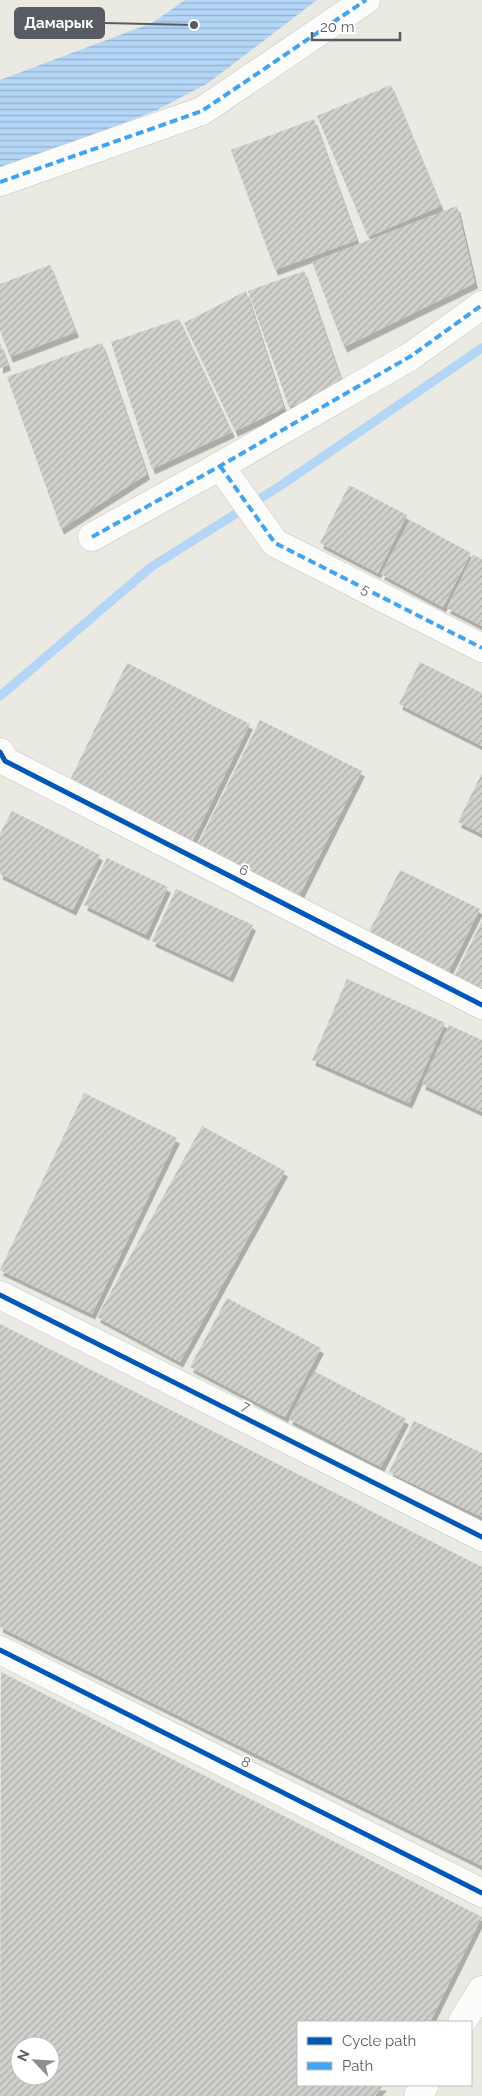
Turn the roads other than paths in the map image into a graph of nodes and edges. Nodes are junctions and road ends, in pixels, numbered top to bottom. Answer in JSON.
{"nodes":[{"id":1,"x":366,"y":0,"type":"edge"},
{"id":2,"x":0,"y":182,"type":"edge"},
{"id":3,"x":482,"y":305,"type":"edge"},
{"id":4,"x":220,"y":466,"type":"junction"},
{"id":5,"x":92,"y":537,"type":"dead end"},
{"id":6,"x":482,"y":648,"type":"edge"},
{"id":7,"x":0,"y":752,"type":"edge"},
{"id":8,"x":482,"y":1005,"type":"edge"},
{"id":9,"x":0,"y":1295,"type":"edge"},
{"id":10,"x":482,"y":1537,"type":"edge"},
{"id":11,"x":0,"y":1650,"type":"edge"},
{"id":12,"x":482,"y":1893,"type":"edge"},
{"id":13,"x":482,"y":1990,"type":"edge"},
{"id":14,"x":463,"y":2021,"type":"edge"}],
"edges":[{"from":1,"to":2,"type":"street"},
{"from":3,"to":4,"type":"street"},
{"from":4,"to":5,"type":"street"},
{"from":4,"to":6,"type":"street","name":"5"},
{"from":7,"to":8,"type":"street","name":"6"},
{"from":9,"to":10,"type":"street","name":"7"},
{"from":11,"to":12,"type":"street","name":"8"},
{"from":13,"to":14,"type":"street"}]}
